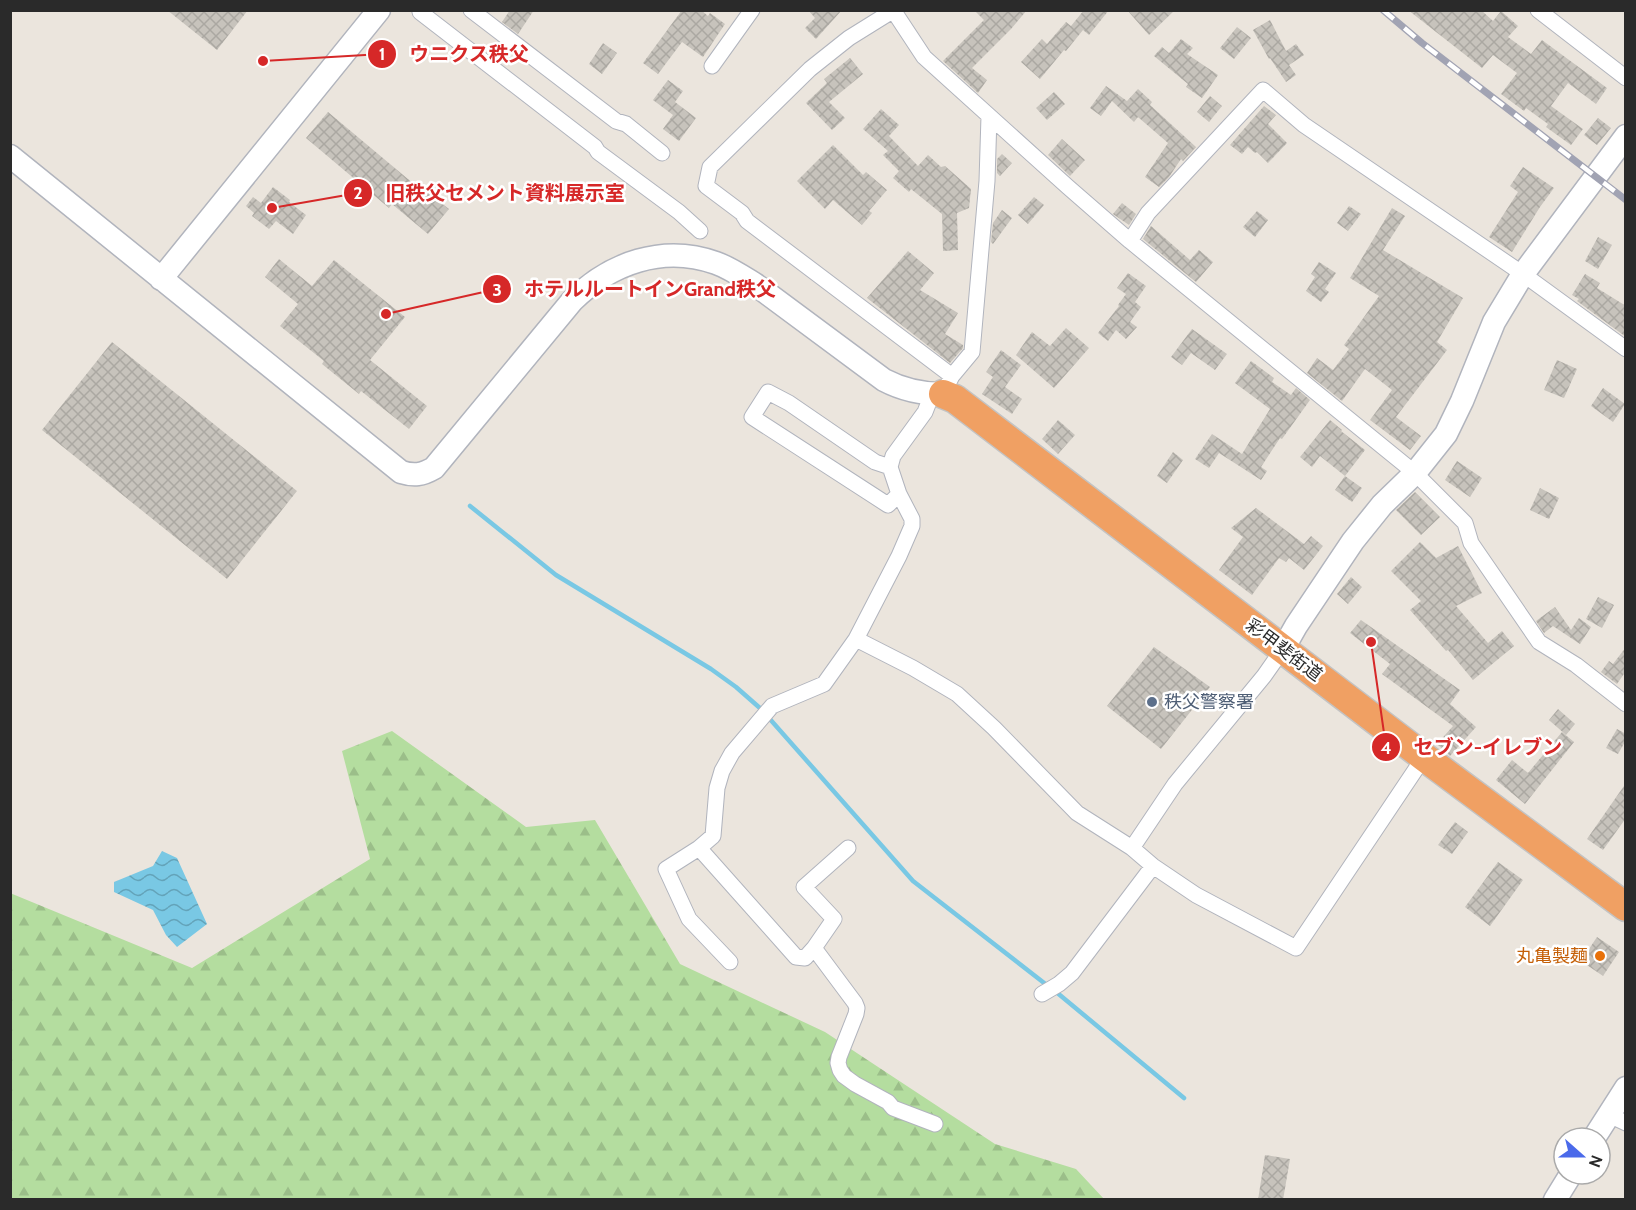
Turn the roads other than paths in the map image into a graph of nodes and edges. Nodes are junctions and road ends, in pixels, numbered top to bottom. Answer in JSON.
{"nodes":[{"id":1,"x":379,"y":10,"type":"edge"},
{"id":2,"x":471,"y":10,"type":"edge"},
{"id":3,"x":752,"y":10,"type":"edge"},
{"id":4,"x":1538,"y":10,"type":"edge"},
{"id":5,"x":893,"y":11,"type":"edge"},
{"id":6,"x":420,"y":12,"type":"dead end"},
{"id":7,"x":712,"y":66,"type":"dead end"},
{"id":8,"x":1626,"y":78,"type":"edge"},
{"id":9,"x":989,"y":116,"type":"junction"},
{"id":10,"x":1626,"y":136,"type":"edge"},
{"id":11,"x":662,"y":153,"type":"dead end"},
{"id":12,"x":10,"y":156,"type":"edge"},
{"id":13,"x":700,"y":231,"type":"dead end"},
{"id":14,"x":1130,"y":241,"type":"junction"},
{"id":15,"x":1523,"y":274,"type":"junction"},
{"id":16,"x":161,"y":279,"type":"junction"},
{"id":17,"x":1626,"y":349,"type":"edge"},
{"id":18,"x":942,"y":388,"type":"junction"},
{"id":19,"x":890,"y":467,"type":"junction"},
{"id":20,"x":1415,"y":473,"type":"junction"},
{"id":21,"x":899,"y":494,"type":"junction"},
{"id":22,"x":856,"y":639,"type":"junction"},
{"id":23,"x":1283,"y":649,"type":"junction"},
{"id":24,"x":1626,"y":704,"type":"edge"},
{"id":25,"x":1424,"y":757,"type":"junction"},
{"id":26,"x":699,"y":848,"type":"junction"},
{"id":27,"x":848,"y":848,"type":"dead end"},
{"id":28,"x":1132,"y":848,"type":"junction"},
{"id":29,"x":1153,"y":866,"type":"junction"},
{"id":30,"x":1626,"y":907,"type":"edge"},
{"id":31,"x":814,"y":948,"type":"junction"},
{"id":32,"x":730,"y":962,"type":"dead end"},
{"id":33,"x":1042,"y":994,"type":"dead end"},
{"id":34,"x":1626,"y":1088,"type":"edge"},
{"id":35,"x":1617,"y":1119,"type":"edge"},
{"id":36,"x":935,"y":1124,"type":"dead end"},
{"id":37,"x":1564,"y":1186,"type":"edge"},
{"id":38,"x":1555,"y":1200,"type":"edge"}],
"edges":[{"from":1,"to":16,"type":"street"},
{"from":2,"to":11,"type":"street"},
{"from":3,"to":7,"type":"street"},
{"from":4,"to":8,"type":"street"},
{"from":5,"to":9,"type":"street"},
{"from":5,"to":18,"type":"street"},
{"from":6,"to":13,"type":"street"},
{"from":9,"to":14,"type":"street"},
{"from":9,"to":18,"type":"street"},
{"from":10,"to":15,"type":"street"},
{"from":12,"to":16,"type":"street"},
{"from":14,"to":15,"type":"street"},
{"from":14,"to":20,"type":"street"},
{"from":15,"to":17,"type":"street"},
{"from":15,"to":20,"type":"street"},
{"from":16,"to":18,"type":"street"},
{"from":18,"to":19,"type":"street"},
{"from":18,"to":23,"type":"highway","name":"彩甲斐街道"},
{"from":19,"to":21,"type":"street"},
{"from":19,"to":21,"type":"street"},
{"from":20,"to":23,"type":"street"},
{"from":20,"to":24,"type":"street"},
{"from":21,"to":22,"type":"street"},
{"from":22,"to":26,"type":"street"},
{"from":22,"to":28,"type":"street"},
{"from":23,"to":25,"type":"highway","name":"彩甲斐街道"},
{"from":23,"to":28,"type":"street"},
{"from":25,"to":29,"type":"street"},
{"from":25,"to":30,"type":"highway","name":"彩甲斐街道"},
{"from":26,"to":31,"type":"street"},
{"from":26,"to":32,"type":"street"},
{"from":27,"to":31,"type":"street"},
{"from":28,"to":29,"type":"street"},
{"from":29,"to":33,"type":"street"},
{"from":31,"to":36,"type":"street"},
{"from":34,"to":35,"type":"street"},
{"from":37,"to":38,"type":"street"}]}
